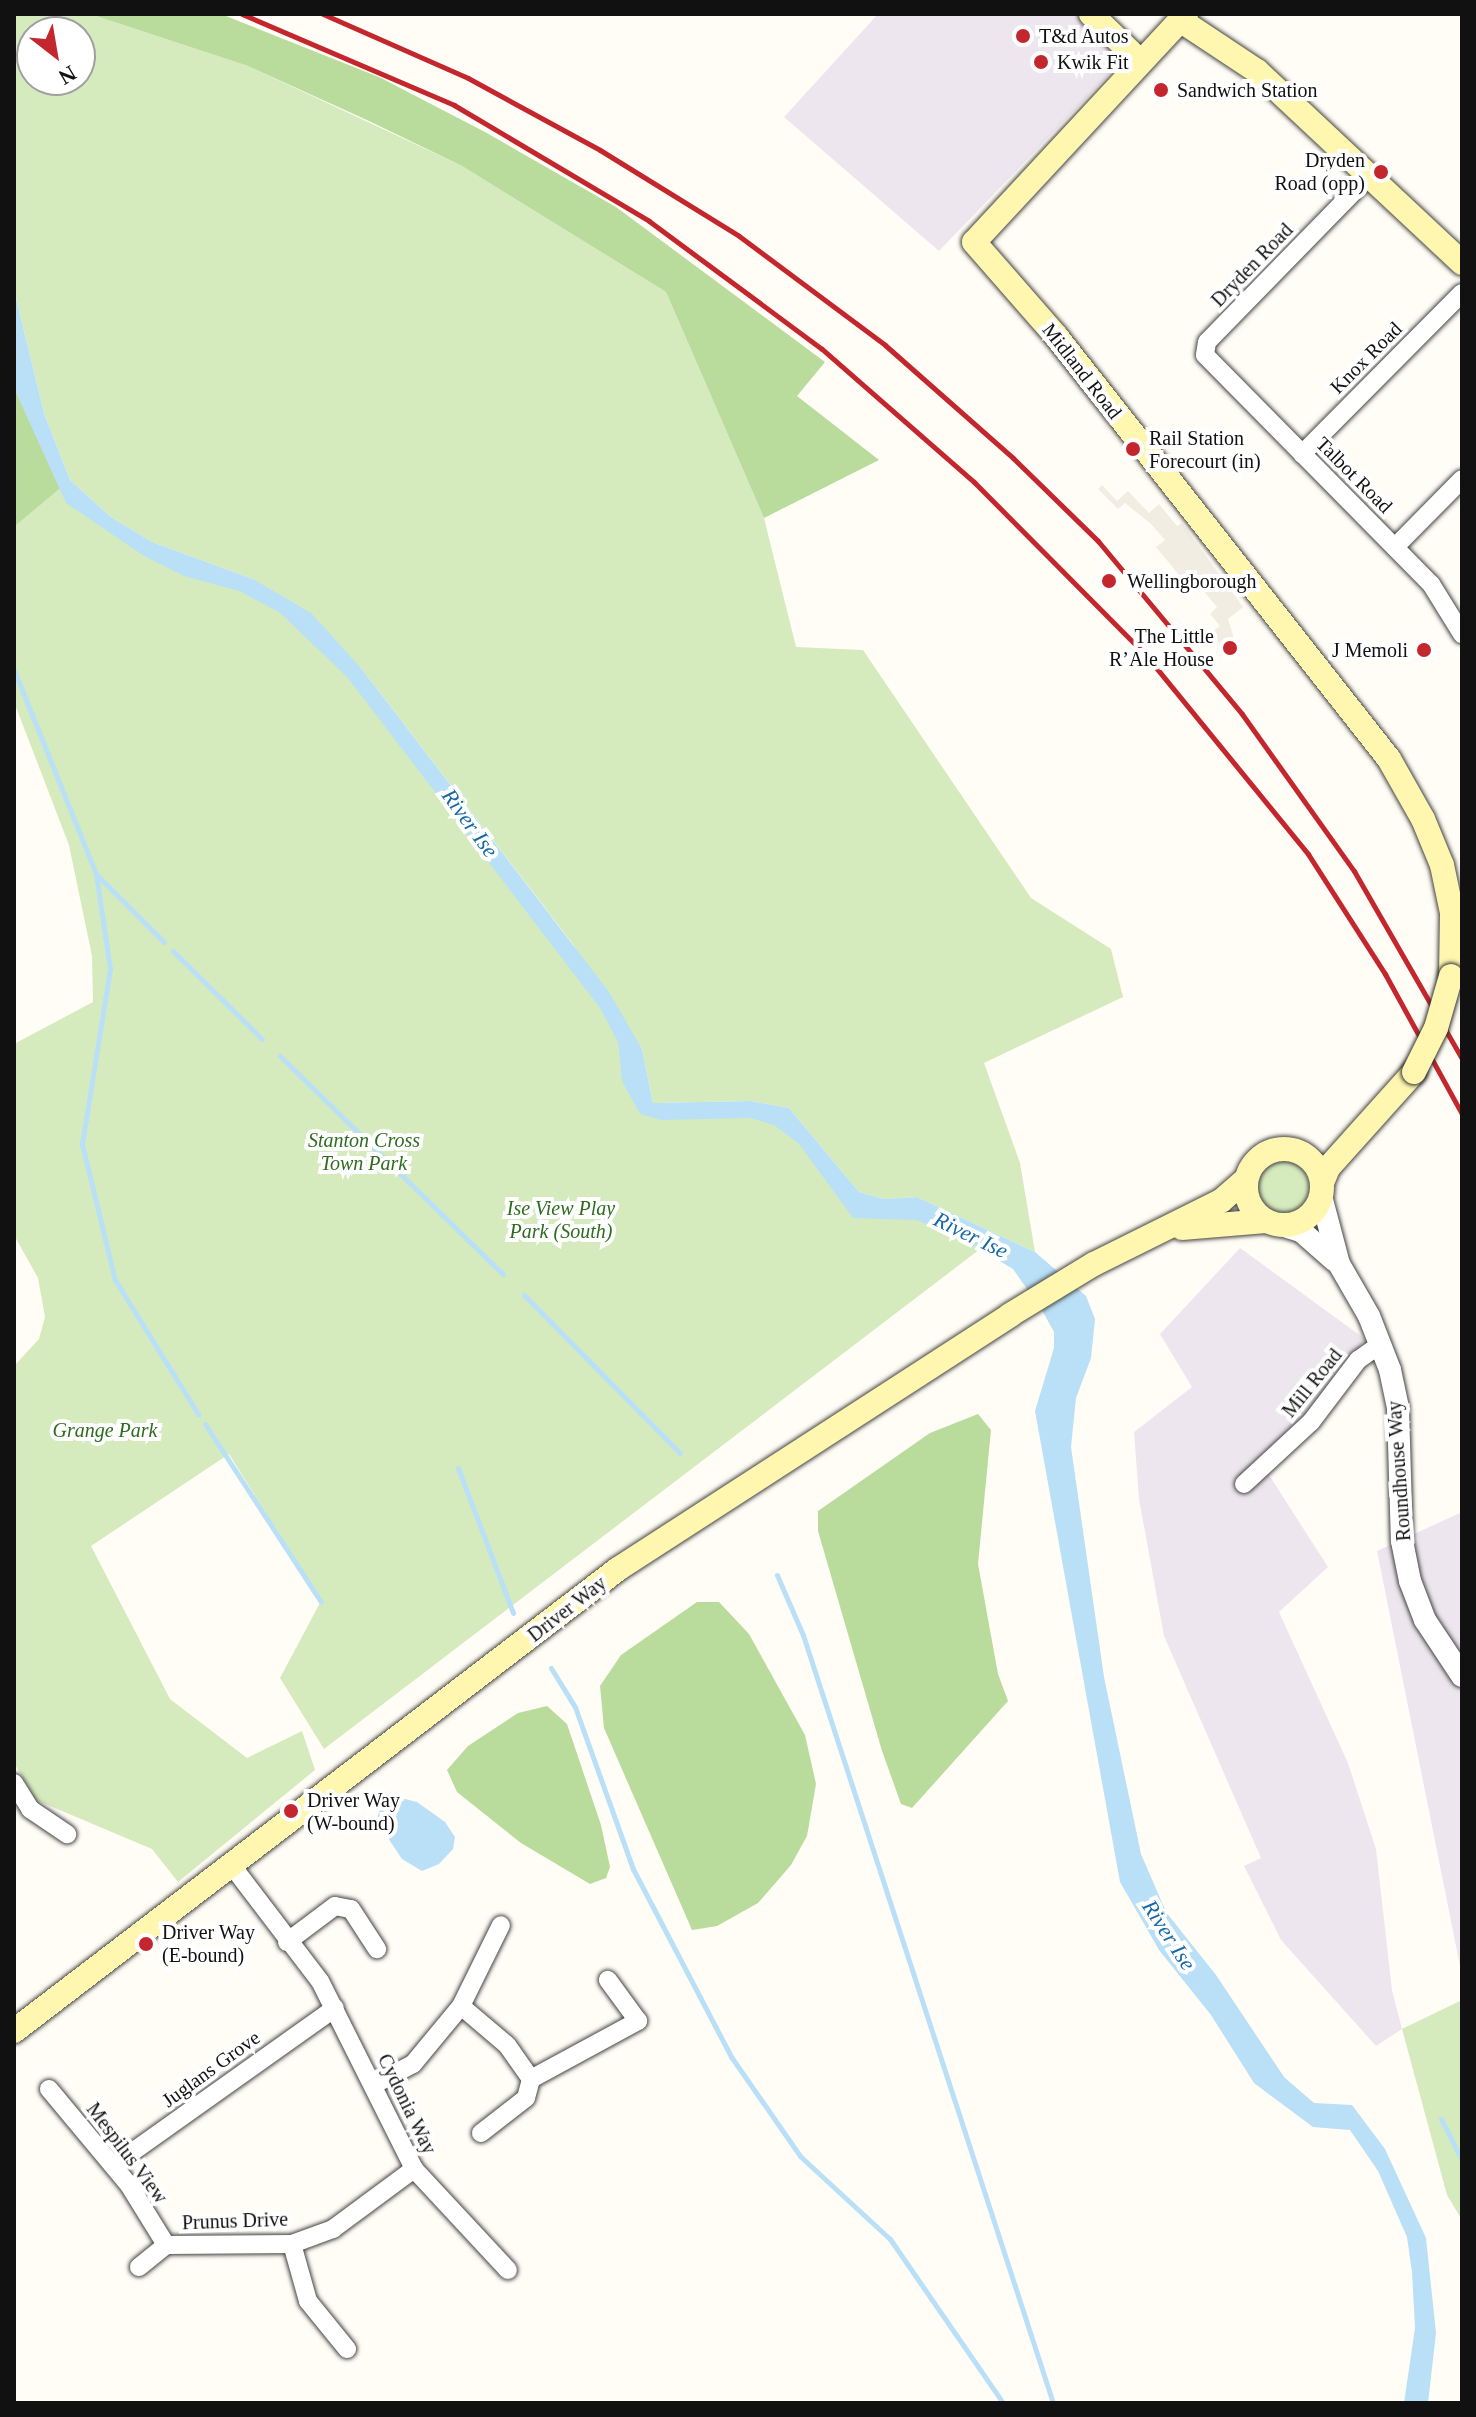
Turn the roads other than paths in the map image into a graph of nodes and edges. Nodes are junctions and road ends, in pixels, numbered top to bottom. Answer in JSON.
{"nodes":[{"id":1,"x":1091,"y":14,"type":"edge"},
{"id":2,"x":1183,"y":17,"type":"edge"},
{"id":3,"x":1140,"y":61,"type":"junction"},
{"id":4,"x":1370,"y":175,"type":"junction"},
{"id":5,"x":1462,"y":263,"type":"edge"},
{"id":6,"x":1462,"y":293,"type":"edge"},
{"id":7,"x":1205,"y":355,"type":"joint"},
{"id":8,"x":1302,"y":454,"type":"junction"},
{"id":9,"x":1462,"y":479,"type":"edge"},
{"id":10,"x":1395,"y":547,"type":"junction"},
{"id":11,"x":1462,"y":634,"type":"edge"},
{"id":12,"x":1359,"y":1135,"type":"junction"},
{"id":13,"x":1295,"y":1150,"type":"junction"},
{"id":14,"x":1246,"y":1179,"type":"junction"},
{"id":15,"x":1322,"y":1190,"type":"junction"},
{"id":16,"x":1274,"y":1223,"type":"junction"},
{"id":17,"x":1153,"y":1236,"type":"junction"},
{"id":18,"x":1339,"y":1264,"type":"junction"},
{"id":19,"x":1381,"y":1344,"type":"junction"},
{"id":20,"x":1244,"y":1484,"type":"dead end"},
{"id":21,"x":1462,"y":1676,"type":"edge"},
{"id":22,"x":14,"y":1783,"type":"edge"},
{"id":23,"x":30,"y":1809,"type":"junction"},
{"id":24,"x":14,"y":1819,"type":"edge"},
{"id":25,"x":67,"y":1834,"type":"dead end"},
{"id":26,"x":233,"y":1867,"type":"junction"},
{"id":27,"x":501,"y":1925,"type":"dead end"},
{"id":28,"x":287,"y":1942,"type":"junction"},
{"id":29,"x":377,"y":1949,"type":"dead end"},
{"id":30,"x":608,"y":1980,"type":"dead end"},
{"id":31,"x":461,"y":2006,"type":"junction"},
{"id":32,"x":335,"y":2008,"type":"junction"},
{"id":33,"x":16,"y":2025,"type":"edge"},
{"id":34,"x":531,"y":2079,"type":"junction"},
{"id":35,"x":373,"y":2085,"type":"junction"},
{"id":36,"x":49,"y":2089,"type":"dead end"},
{"id":37,"x":481,"y":2133,"type":"dead end"},
{"id":38,"x":114,"y":2165,"type":"junction"},
{"id":39,"x":414,"y":2169,"type":"junction"},
{"id":40,"x":292,"y":2244,"type":"junction"},
{"id":41,"x":166,"y":2245,"type":"junction"},
{"id":42,"x":139,"y":2267,"type":"dead end"},
{"id":43,"x":508,"y":2270,"type":"dead end"},
{"id":44,"x":347,"y":2349,"type":"dead end"}],
"edges":[{"from":1,"to":3,"type":"main road"},
{"from":2,"to":3,"type":"main road","name":"Midland Road"},
{"from":2,"to":4,"type":"main road"},
{"from":3,"to":12,"type":"main road","name":"Midland Road","bridge":true},
{"from":4,"to":5,"type":"main road"},
{"from":4,"to":7,"type":"street","name":"Dryden Road"},
{"from":6,"to":8,"type":"street","name":"Knox Road"},
{"from":7,"to":8,"type":"street","name":"Talbot Road"},
{"from":8,"to":10,"type":"street","name":"Talbot Road"},
{"from":9,"to":10,"type":"street"},
{"from":10,"to":11,"type":"street","name":"Talbot Road"},
{"from":12,"to":13,"type":"main road"},
{"from":12,"to":15,"type":"main road","name":"Midland Road"},
{"from":13,"to":14,"type":"main road"},
{"from":13,"to":15,"type":"main road"},
{"from":14,"to":16,"type":"main road"},
{"from":14,"to":17,"type":"main road","name":"Driver Way"},
{"from":15,"to":16,"type":"main road"},
{"from":15,"to":18,"type":"street","name":"Roundhouse Way"},
{"from":16,"to":17,"type":"main road","name":"Driver Way"},
{"from":16,"to":18,"type":"street","name":"Roundhouse Way"},
{"from":17,"to":26,"type":"main road","name":"Driver Way"},
{"from":18,"to":19,"type":"street","name":"Roundhouse Way"},
{"from":19,"to":20,"type":"street","name":"Mill Road"},
{"from":19,"to":21,"type":"street","name":"Roundhouse Way"},
{"from":22,"to":23,"type":"street"},
{"from":23,"to":24,"type":"street"},
{"from":23,"to":25,"type":"street"},
{"from":26,"to":28,"type":"street","name":"Cydonia Way"},
{"from":26,"to":33,"type":"main road","name":"Driver Way"},
{"from":27,"to":31,"type":"street"},
{"from":28,"to":29,"type":"street"},
{"from":28,"to":32,"type":"street","name":"Cydonia Way"},
{"from":30,"to":34,"type":"street"},
{"from":31,"to":34,"type":"street"},
{"from":31,"to":35,"type":"street"},
{"from":32,"to":35,"type":"street","name":"Cydonia Way"},
{"from":32,"to":38,"type":"street","name":"Juglans Grove"},
{"from":34,"to":37,"type":"street"},
{"from":35,"to":39,"type":"street","name":"Cydonia Way"},
{"from":36,"to":38,"type":"street","name":"Mespilus View"},
{"from":38,"to":41,"type":"street","name":"Mespilus View"},
{"from":39,"to":40,"type":"street","name":"Prunus Drive"},
{"from":39,"to":43,"type":"street","name":"Cydonia Way"},
{"from":40,"to":41,"type":"street","name":"Prunus Drive"},
{"from":40,"to":44,"type":"street"},
{"from":41,"to":42,"type":"street","name":"Prunus Drive"}]}
